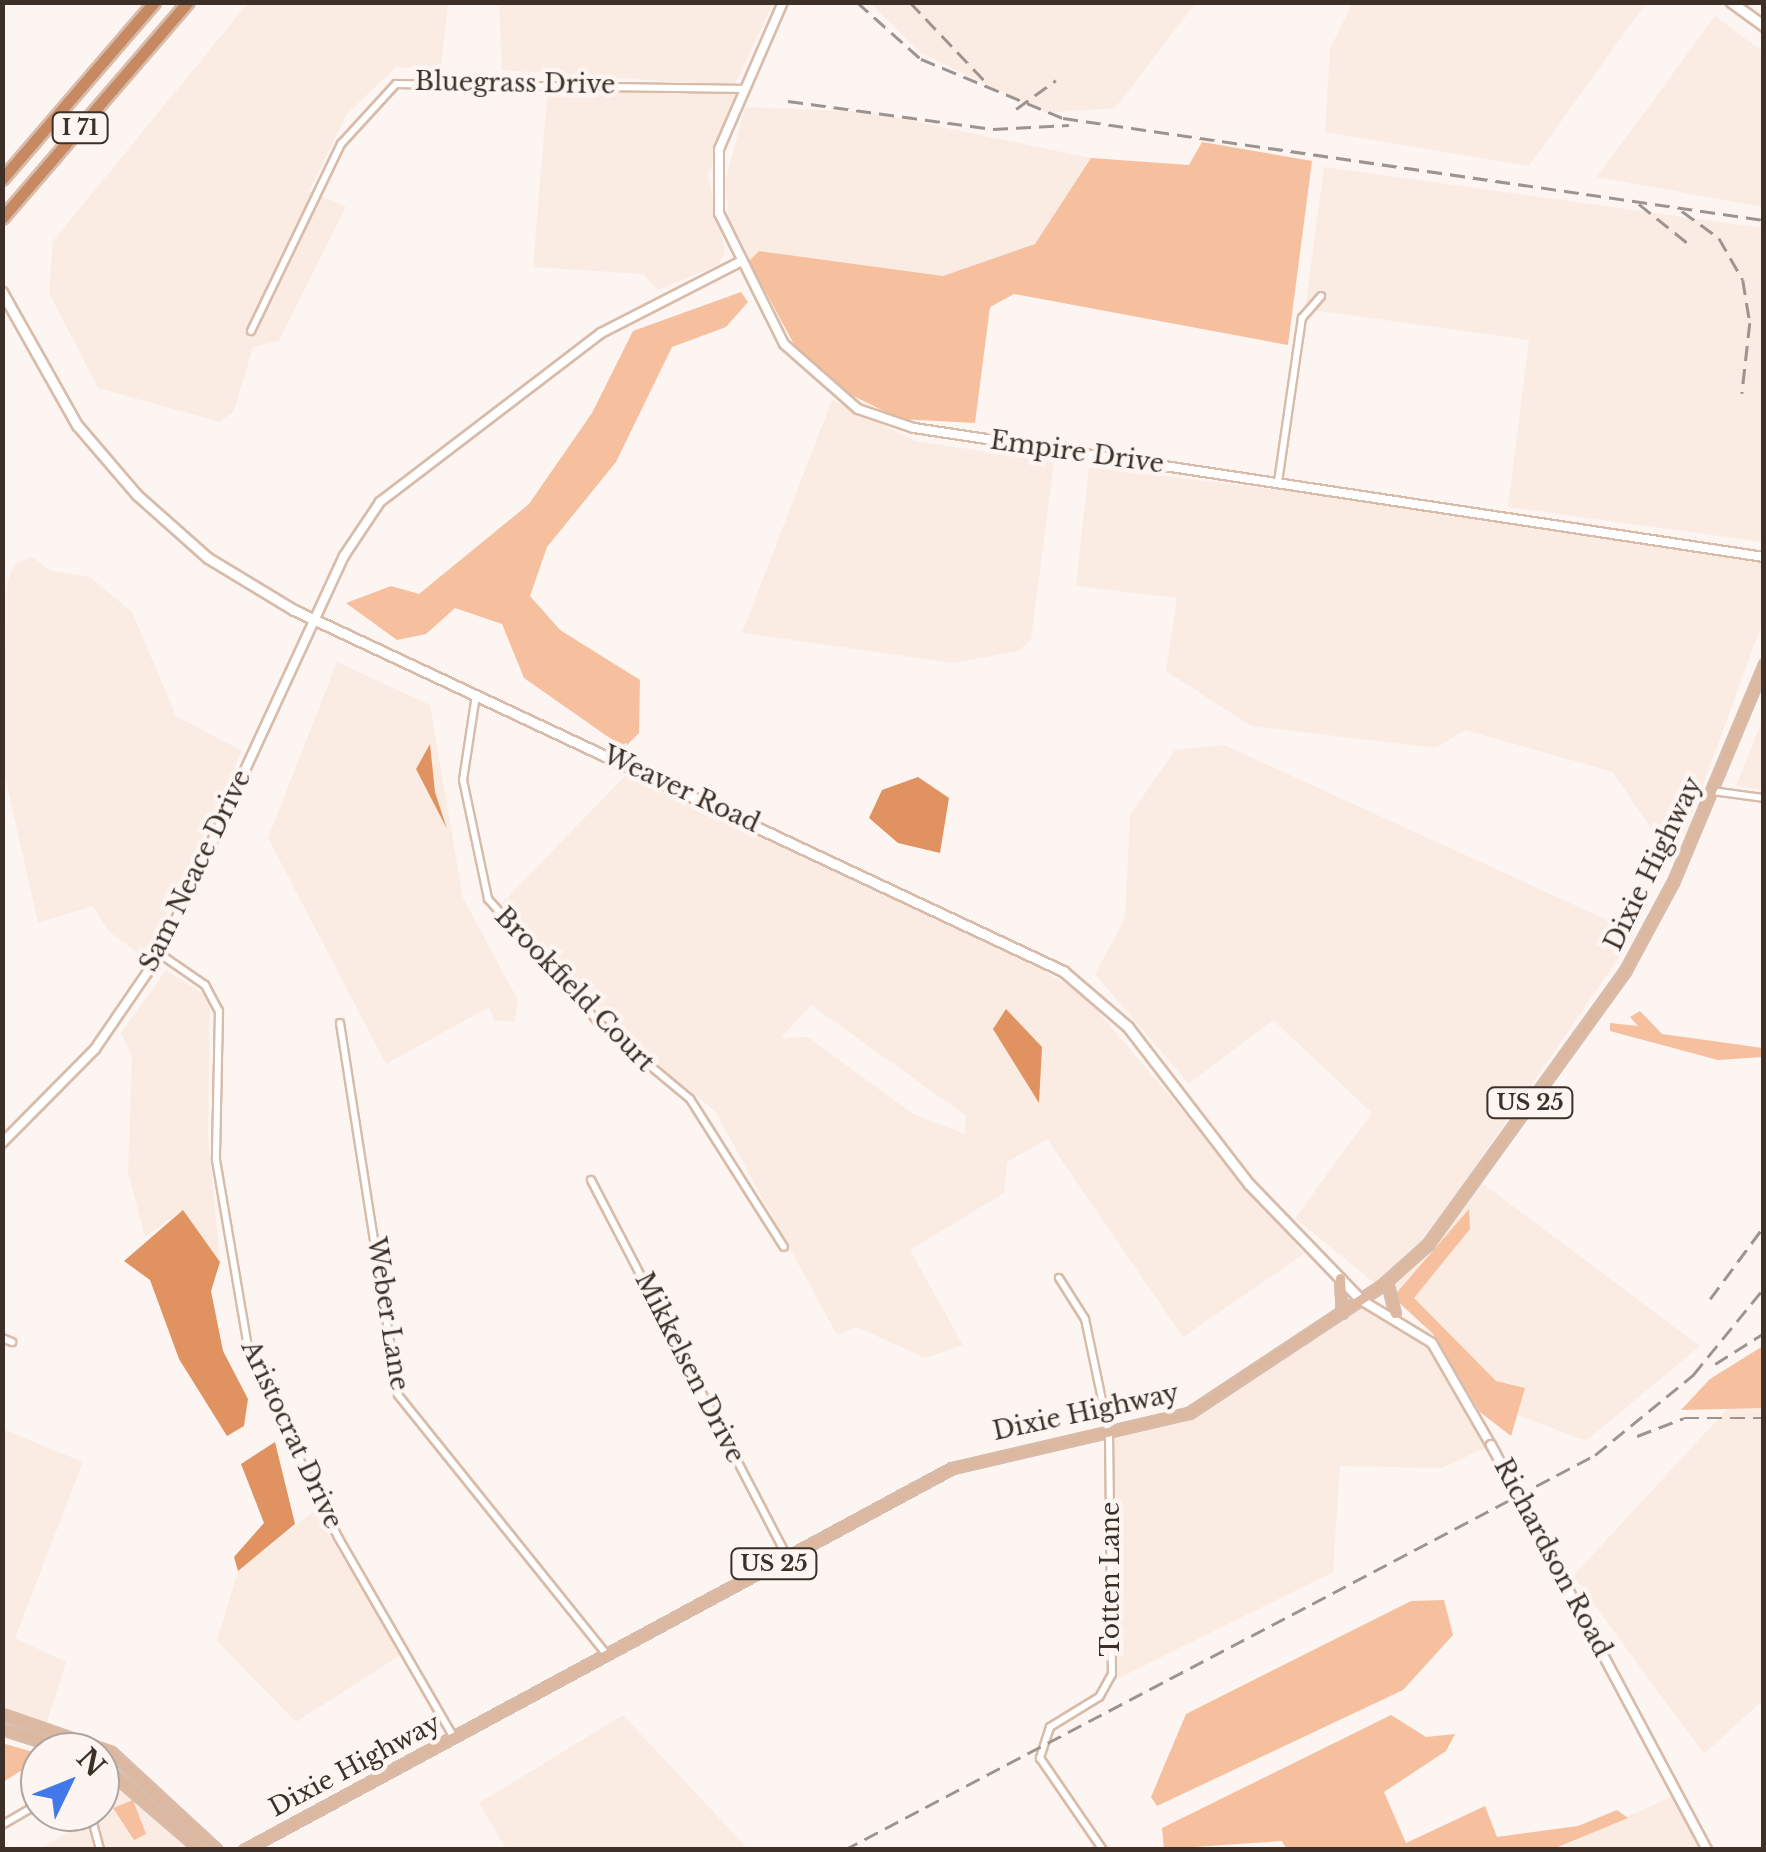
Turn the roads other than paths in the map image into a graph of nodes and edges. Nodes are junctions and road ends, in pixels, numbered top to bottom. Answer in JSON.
{"nodes":[{"id":1,"x":154,"y":2,"type":"edge"},
{"id":2,"x":188,"y":2,"type":"edge"},
{"id":3,"x":783,"y":2,"type":"edge"},
{"id":4,"x":1731,"y":2,"type":"edge"},
{"id":5,"x":1764,"y":26,"type":"edge"},
{"id":6,"x":745,"y":89,"type":"junction"},
{"id":7,"x":2,"y":179,"type":"edge"},
{"id":8,"x":2,"y":218,"type":"edge"},
{"id":9,"x":740,"y":262,"type":"junction"},
{"id":10,"x":2,"y":292,"type":"edge"},
{"id":11,"x":1321,"y":296,"type":"dead end"},
{"id":12,"x":251,"y":332,"type":"dead end"},
{"id":13,"x":1278,"y":482,"type":"junction"},
{"id":14,"x":1764,"y":557,"type":"edge"},
{"id":15,"x":314,"y":619,"type":"junction"},
{"id":16,"x":1764,"y":664,"type":"edge"},
{"id":17,"x":476,"y":694,"type":"junction"},
{"id":18,"x":1712,"y":790,"type":"junction"},
{"id":19,"x":1764,"y":798,"type":"edge"},
{"id":20,"x":160,"y":954,"type":"junction"},
{"id":21,"x":340,"y":1023,"type":"dead end"},
{"id":22,"x":2,"y":1143,"type":"edge"},
{"id":23,"x":591,"y":1180,"type":"dead end"},
{"id":24,"x":784,"y":1247,"type":"dead end"},
{"id":25,"x":1059,"y":1278,"type":"dead end"},
{"id":26,"x":1340,"y":1278,"type":"junction"},
{"id":27,"x":1387,"y":1281,"type":"junction"},
{"id":28,"x":1362,"y":1300,"type":"junction"},
{"id":29,"x":1342,"y":1312,"type":"junction"},
{"id":30,"x":1395,"y":1312,"type":"junction"},
{"id":31,"x":2,"y":1338,"type":"edge"},
{"id":32,"x":12,"y":1342,"type":"dead end"},
{"id":33,"x":1109,"y":1432,"type":"junction"},
{"id":34,"x":787,"y":1556,"type":"junction"},
{"id":35,"x":606,"y":1654,"type":"junction"},
{"id":36,"x":2,"y":1714,"type":"edge"},
{"id":37,"x":453,"y":1736,"type":"junction"},
{"id":38,"x":120,"y":1780,"type":"edge"},
{"id":39,"x":244,"y":1849,"type":"edge"},
{"id":40,"x":201,"y":1850,"type":"edge"},
{"id":41,"x":217,"y":1850,"type":"edge"},
{"id":42,"x":1103,"y":1850,"type":"edge"},
{"id":43,"x":1707,"y":1850,"type":"edge"}],
"edges":[{"from":1,"to":7,"type":"highway","number":"I 71"},
{"from":2,"to":8,"type":"highway","number":"I 71"},
{"from":3,"to":6,"type":"street","name":"Empire Drive"},
{"from":4,"to":5,"type":"main road"},
{"from":6,"to":9,"type":"street","name":"Empire Drive"},
{"from":6,"to":12,"type":"street","name":"Bluegrass Drive"},
{"from":9,"to":13,"type":"street","name":"Empire Drive"},
{"from":9,"to":15,"type":"street","name":"Sam Neace Drive"},
{"from":10,"to":15,"type":"main road","name":"Weaver Road"},
{"from":11,"to":13,"type":"street"},
{"from":13,"to":14,"type":"street","name":"Empire Drive"},
{"from":15,"to":17,"type":"main road","name":"Weaver Road"},
{"from":15,"to":20,"type":"street","name":"Sam Neace Drive"},
{"from":16,"to":18,"type":"main road","name":"Dixie Highway","number":"US 25"},
{"from":17,"to":24,"type":"street","name":"Brookfield Court"},
{"from":17,"to":26,"type":"main road","name":"Weaver Road"},
{"from":18,"to":19,"type":"street"},
{"from":18,"to":27,"type":"main road","name":"Dixie Highway","number":"US 25"},
{"from":20,"to":22,"type":"street","name":"Sam Neace Drive"},
{"from":20,"to":37,"type":"street","name":"Aristocrat Drive"},
{"from":21,"to":35,"type":"street","name":"Weber Lane"},
{"from":23,"to":34,"type":"street","name":"Mikkelsen Drive"},
{"from":25,"to":33,"type":"street"},
{"from":26,"to":28,"type":"main road","name":"Weaver Road"},
{"from":26,"to":29,"type":"main road"},
{"from":27,"to":28,"type":"main road","name":"Dixie Highway","number":"US 25"},
{"from":27,"to":30,"type":"main road"},
{"from":28,"to":29,"type":"main road","name":"Dixie Highway","number":"US 25"},
{"from":28,"to":30,"type":"street","name":"Richardson Road"},
{"from":29,"to":33,"type":"main road","name":"Dixie Highway","number":"US 25"},
{"from":30,"to":43,"type":"street","name":"Richardson Road","bridge":true},
{"from":31,"to":32,"type":"street"},
{"from":33,"to":34,"type":"main road","name":"Dixie Highway","number":"US 25"},
{"from":33,"to":42,"type":"street","name":"Totten Lane"},
{"from":34,"to":35,"type":"main road","name":"Dixie Highway","number":"US 25"},
{"from":35,"to":37,"type":"main road","name":"Dixie Highway","number":"US 25"},
{"from":36,"to":41,"type":"main road"},
{"from":37,"to":39,"type":"main road","name":"Dixie Highway","number":"US 25"},
{"from":38,"to":40,"type":"main road"}]}
